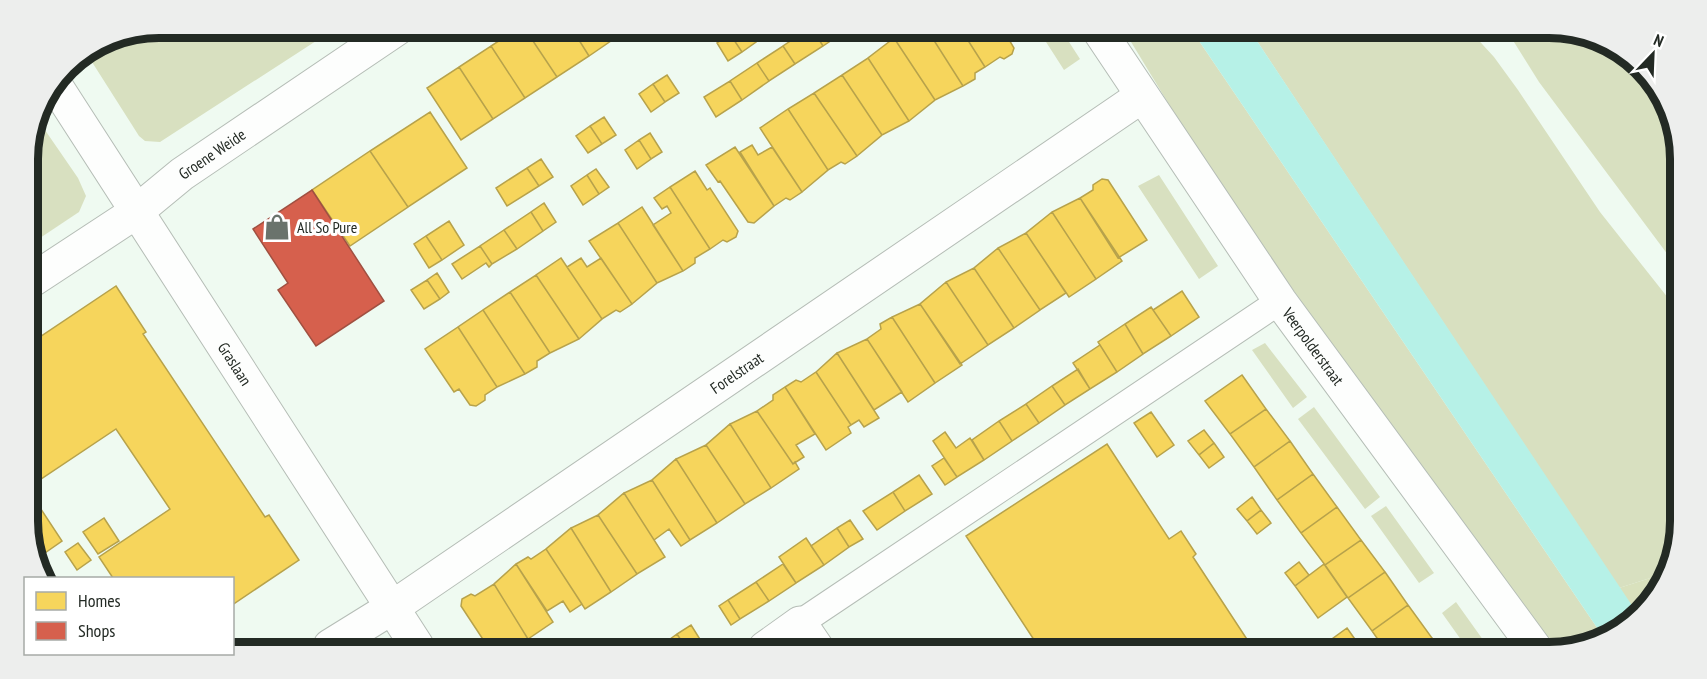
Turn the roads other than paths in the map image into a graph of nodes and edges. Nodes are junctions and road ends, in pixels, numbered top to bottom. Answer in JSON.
{"nodes":[{"id":1,"x":383,"y":38,"type":"edge"},
{"id":2,"x":1104,"y":38,"type":"edge"},
{"id":3,"x":59,"y":90,"type":"edge"},
{"id":4,"x":1142,"y":96,"type":"junction"},
{"id":5,"x":136,"y":212,"type":"junction"},
{"id":6,"x":38,"y":276,"type":"edge"},
{"id":7,"x":1280,"y":301,"type":"junction"},
{"id":8,"x":393,"y":607,"type":"junction"},
{"id":9,"x":808,"y":636,"type":"edge"},
{"id":10,"x":1530,"y":641,"type":"edge"},
{"id":11,"x":337,"y":642,"type":"edge"},
{"id":12,"x":414,"y":642,"type":"edge"},
{"id":13,"x":788,"y":642,"type":"edge"}],
"edges":[{"from":1,"to":5,"type":"street","name":"Groene Weide"},
{"from":2,"to":4,"type":"street","name":"Veerpolderstraat"},
{"from":3,"to":5,"type":"street","name":"Graslaan"},
{"from":4,"to":7,"type":"street","name":"Veerpolderstraat"},
{"from":4,"to":8,"type":"street","name":"Forelstraat"},
{"from":5,"to":6,"type":"street","name":"Groene Weide"},
{"from":5,"to":8,"type":"street","name":"Graslaan"},
{"from":7,"to":9,"type":"lane"},
{"from":7,"to":10,"type":"street","name":"Veerpolderstraat"},
{"from":8,"to":11,"type":"street","name":"Forelstraat"},
{"from":8,"to":12,"type":"street","name":"Graslaan"},
{"from":9,"to":13,"type":"street"}]}
